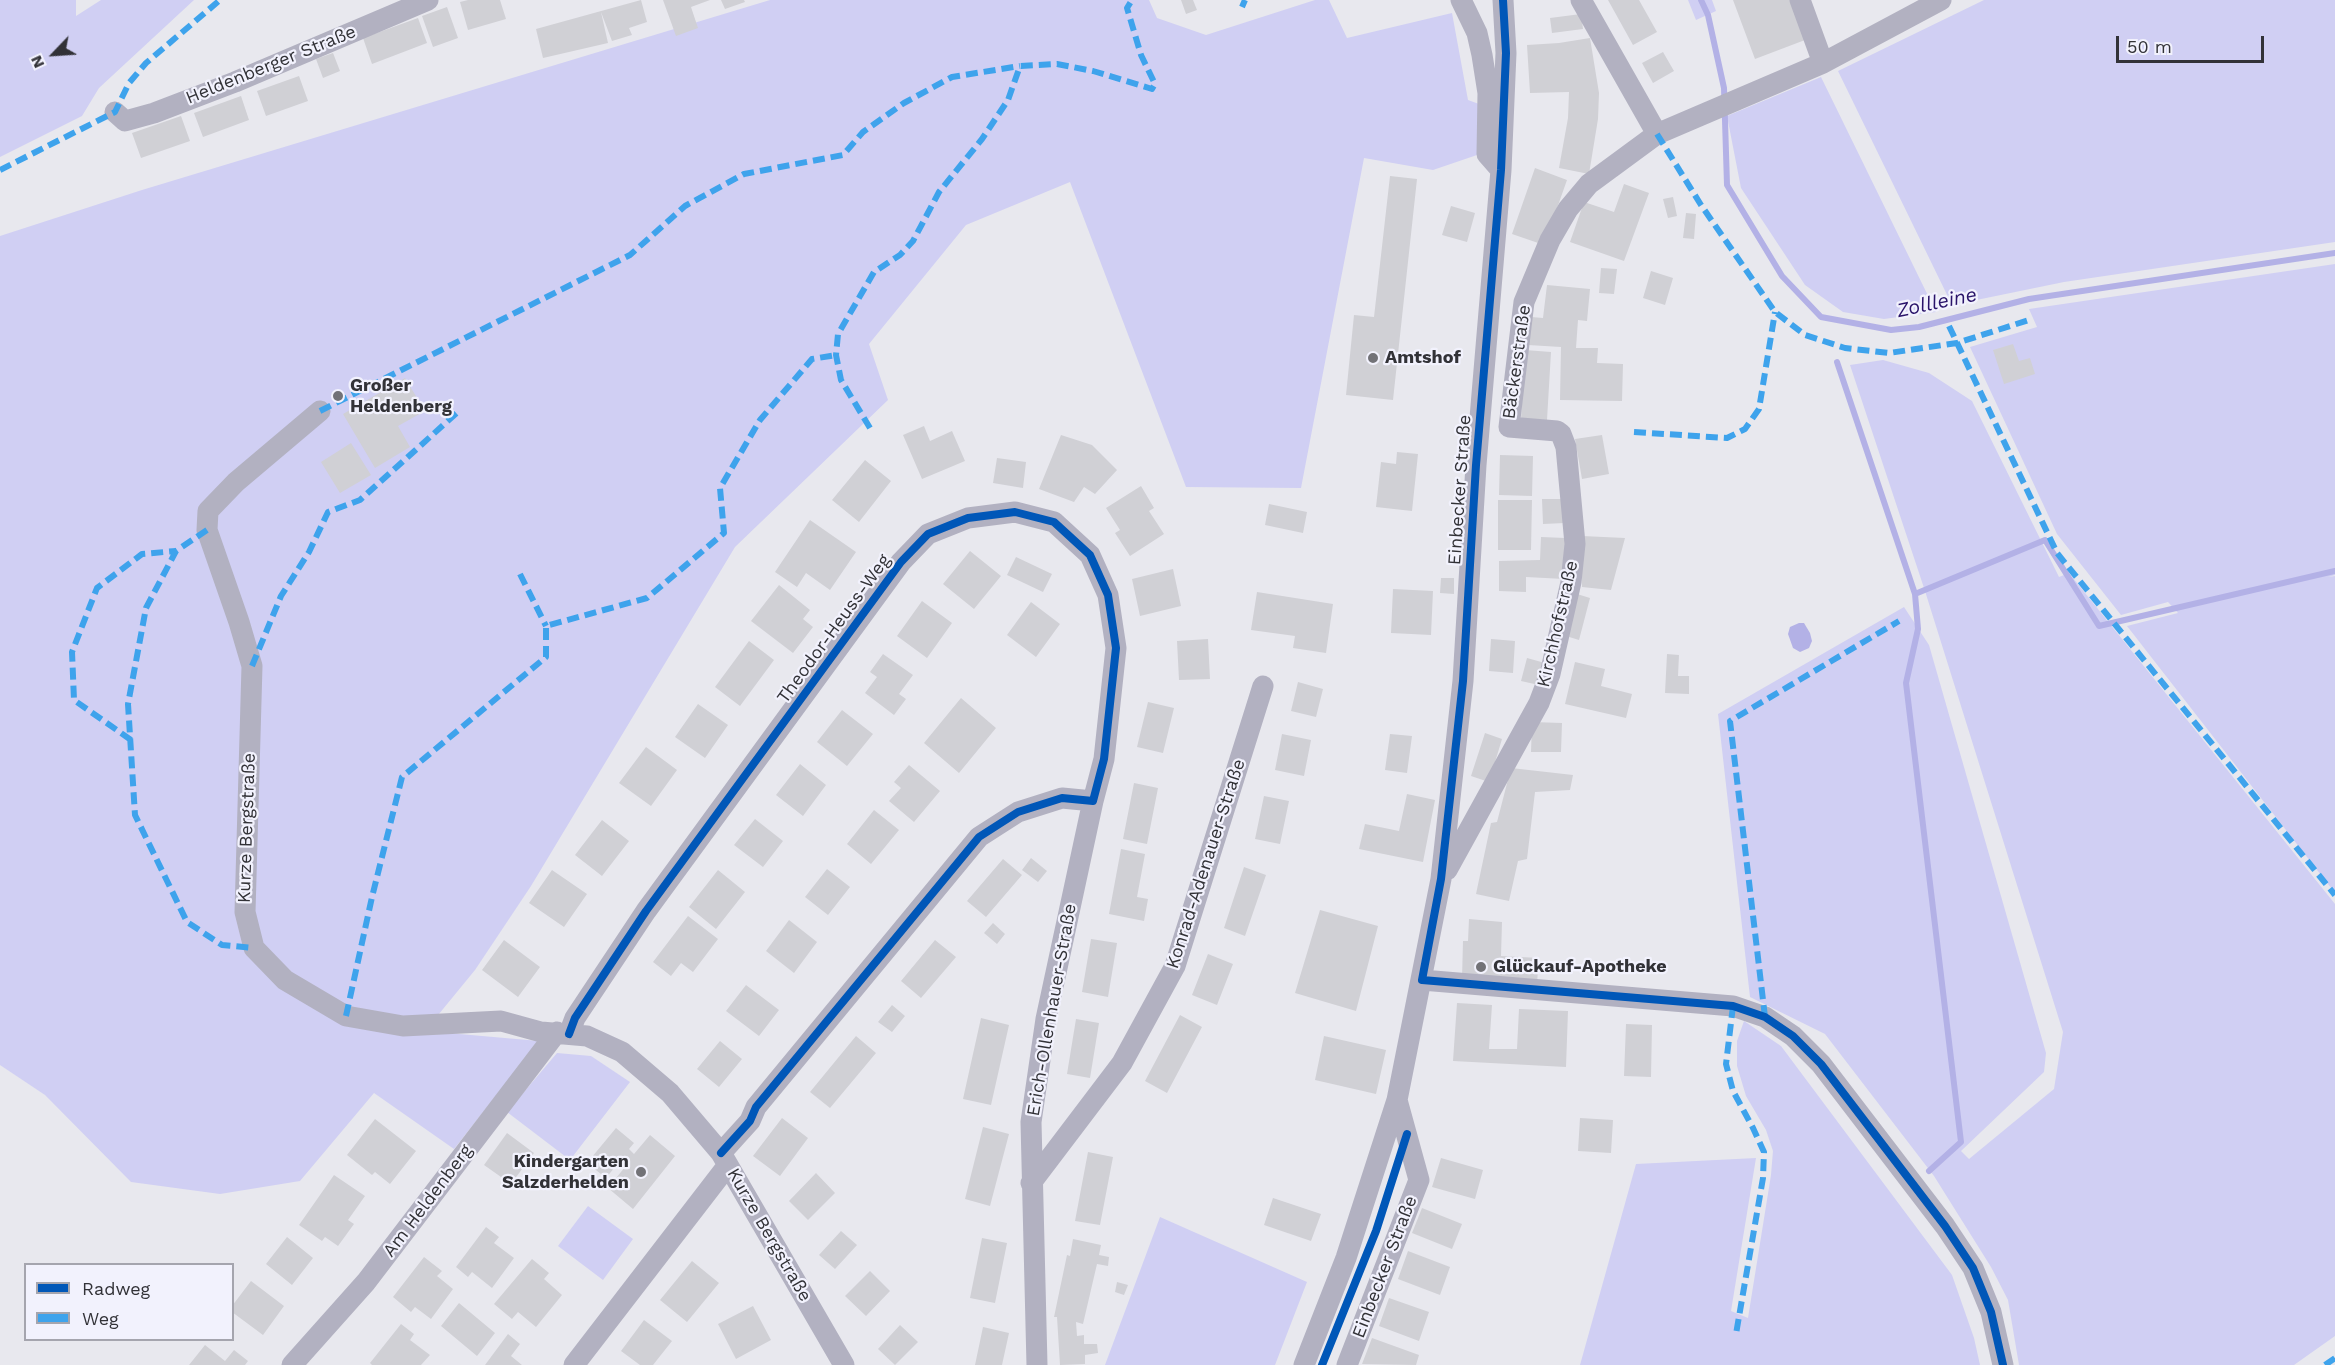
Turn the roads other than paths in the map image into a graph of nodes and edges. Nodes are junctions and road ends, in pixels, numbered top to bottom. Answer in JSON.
{"nodes":[{"id":1,"x":428,"y":0,"type":"edge"},
{"id":2,"x":1461,"y":0,"type":"edge"},
{"id":3,"x":1503,"y":0,"type":"edge"},
{"id":4,"x":1581,"y":0,"type":"edge"},
{"id":5,"x":1800,"y":0,"type":"edge"},
{"id":6,"x":1941,"y":0,"type":"edge"},
{"id":7,"x":1823,"y":63,"type":"junction"},
{"id":8,"x":115,"y":112,"type":"dead end"},
{"id":9,"x":1657,"y":135,"type":"junction"},
{"id":10,"x":1501,"y":170,"type":"junction"},
{"id":11,"x":320,"y":411,"type":"dead end"},
{"id":12,"x":1509,"y":427,"type":"junction"},
{"id":13,"x":1479,"y":444,"type":"junction"},
{"id":14,"x":1263,"y":686,"type":"dead end"},
{"id":15,"x":1093,"y":801,"type":"junction"},
{"id":16,"x":1442,"y":879,"type":"junction"},
{"id":17,"x":1422,"y":980,"type":"junction"},
{"id":18,"x":563,"y":1033,"type":"junction"},
{"id":19,"x":1397,"y":1100,"type":"junction"},
{"id":20,"x":725,"y":1159,"type":"junction"},
{"id":21,"x":1031,"y":1183,"type":"junction"},
{"id":22,"x":292,"y":1365,"type":"edge"},
{"id":23,"x":574,"y":1365,"type":"edge"},
{"id":24,"x":844,"y":1365,"type":"edge"},
{"id":25,"x":1036,"y":1365,"type":"edge"},
{"id":26,"x":1304,"y":1365,"type":"edge"},
{"id":27,"x":1347,"y":1365,"type":"edge"},
{"id":28,"x":2003,"y":1365,"type":"edge"}],
"edges":[{"from":1,"to":8,"type":"street","name":"Heldenberger Straße"},
{"from":2,"to":10,"type":"street"},
{"from":3,"to":10,"type":"street","name":"Einbecker Straße"},
{"from":4,"to":9,"type":"street"},
{"from":5,"to":7,"type":"street"},
{"from":6,"to":7,"type":"street","name":"Bäckerstraße"},
{"from":7,"to":9,"type":"street","name":"Bäckerstraße"},
{"from":9,"to":12,"type":"street","name":"Bäckerstraße"},
{"from":10,"to":13,"type":"street","name":"Einbecker Straße"},
{"from":11,"to":18,"type":"street","name":"Kurze Bergstraße"},
{"from":12,"to":13,"type":"street","name":"Bäckerstraße"},
{"from":12,"to":16,"type":"street","name":"Kirchhofstraße"},
{"from":13,"to":16,"type":"street","name":"Einbecker Straße"},
{"from":14,"to":21,"type":"street","name":"Konrad-Adenauer-Straße"},
{"from":15,"to":18,"type":"street","name":"Theodor-Heuss-Weg"},
{"from":15,"to":20,"type":"street"},
{"from":15,"to":21,"type":"street","name":"Erich-Ollenhauer-Straße"},
{"from":16,"to":17,"type":"street","name":"Einbecker Straße"},
{"from":17,"to":19,"type":"street","name":"Einbecker Straße"},
{"from":17,"to":28,"type":"street"},
{"from":18,"to":20,"type":"street","name":"Kurze Bergstraße"},
{"from":18,"to":22,"type":"street","name":"Am Heldenberg"},
{"from":19,"to":26,"type":"street","name":"Einbecker Straße"},
{"from":19,"to":27,"type":"street","name":"Einbecker Straße"},
{"from":20,"to":23,"type":"street"},
{"from":20,"to":24,"type":"street","name":"Kurze Bergstraße"},
{"from":21,"to":25,"type":"street","name":"Erich-Ollenhauer-Straße"}]}
